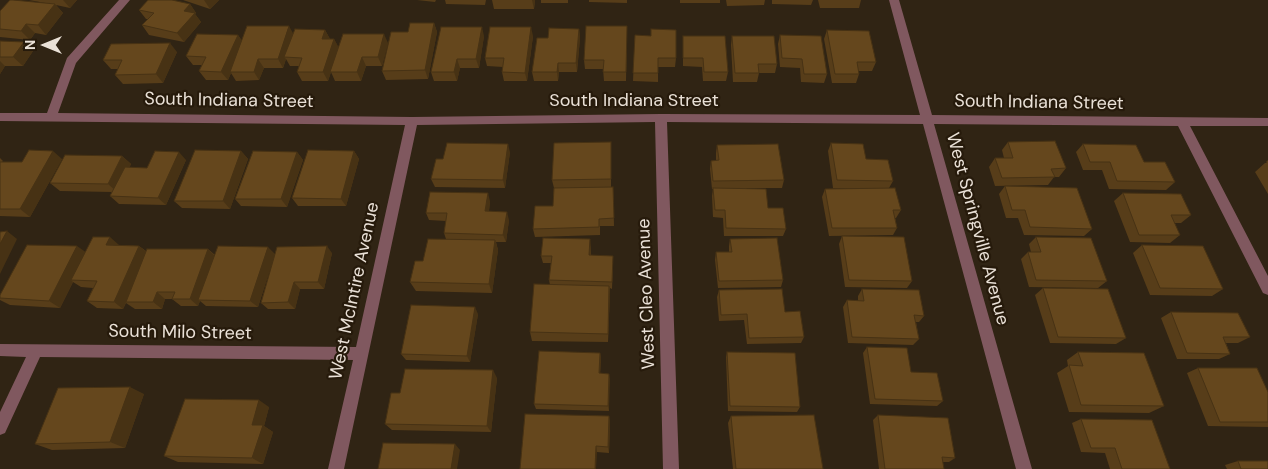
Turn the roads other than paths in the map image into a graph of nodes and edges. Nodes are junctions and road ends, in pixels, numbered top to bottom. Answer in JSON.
{"nodes":[{"id":1,"x":124,"y":0,"type":"edge"},
{"id":2,"x":894,"y":0,"type":"edge"},
{"id":3,"x":0,"y":116,"type":"edge"},
{"id":4,"x":51,"y":117,"type":"junction"},
{"id":5,"x":661,"y":118,"type":"junction"},
{"id":6,"x":928,"y":119,"type":"junction"},
{"id":7,"x":412,"y":121,"type":"junction"},
{"id":8,"x":1182,"y":122,"type":"junction"},
{"id":9,"x":1268,"y":122,"type":"edge"},
{"id":10,"x":1268,"y":289,"type":"edge"},
{"id":11,"x":0,"y":350,"type":"edge"},
{"id":12,"x":36,"y":351,"type":"junction"},
{"id":13,"x":360,"y":354,"type":"junction"},
{"id":14,"x":0,"y":428,"type":"edge"},
{"id":15,"x":336,"y":469,"type":"edge"},
{"id":16,"x":671,"y":469,"type":"edge"},
{"id":17,"x":1024,"y":469,"type":"edge"}],
"edges":[{"from":1,"to":4,"type":"street"},
{"from":2,"to":6,"type":"street","name":"West Springville Avenue"},
{"from":3,"to":4,"type":"street","name":"South Indiana Street"},
{"from":4,"to":7,"type":"street","name":"South Indiana Street"},
{"from":5,"to":6,"type":"street","name":"South Indiana Street"},
{"from":5,"to":7,"type":"street","name":"South Indiana Street"},
{"from":5,"to":16,"type":"street","name":"West Cleo Avenue"},
{"from":6,"to":8,"type":"street","name":"South Indiana Street"},
{"from":6,"to":17,"type":"street","name":"West Springville Avenue"},
{"from":7,"to":13,"type":"street","name":"West McIntire Avenue"},
{"from":8,"to":9,"type":"street","name":"South Indiana Street"},
{"from":8,"to":10,"type":"street"},
{"from":11,"to":12,"type":"street","name":"South Milo Street"},
{"from":12,"to":13,"type":"street","name":"South Milo Street"},
{"from":12,"to":14,"type":"street"},
{"from":13,"to":15,"type":"street","name":"West McIntire Avenue"}]}
